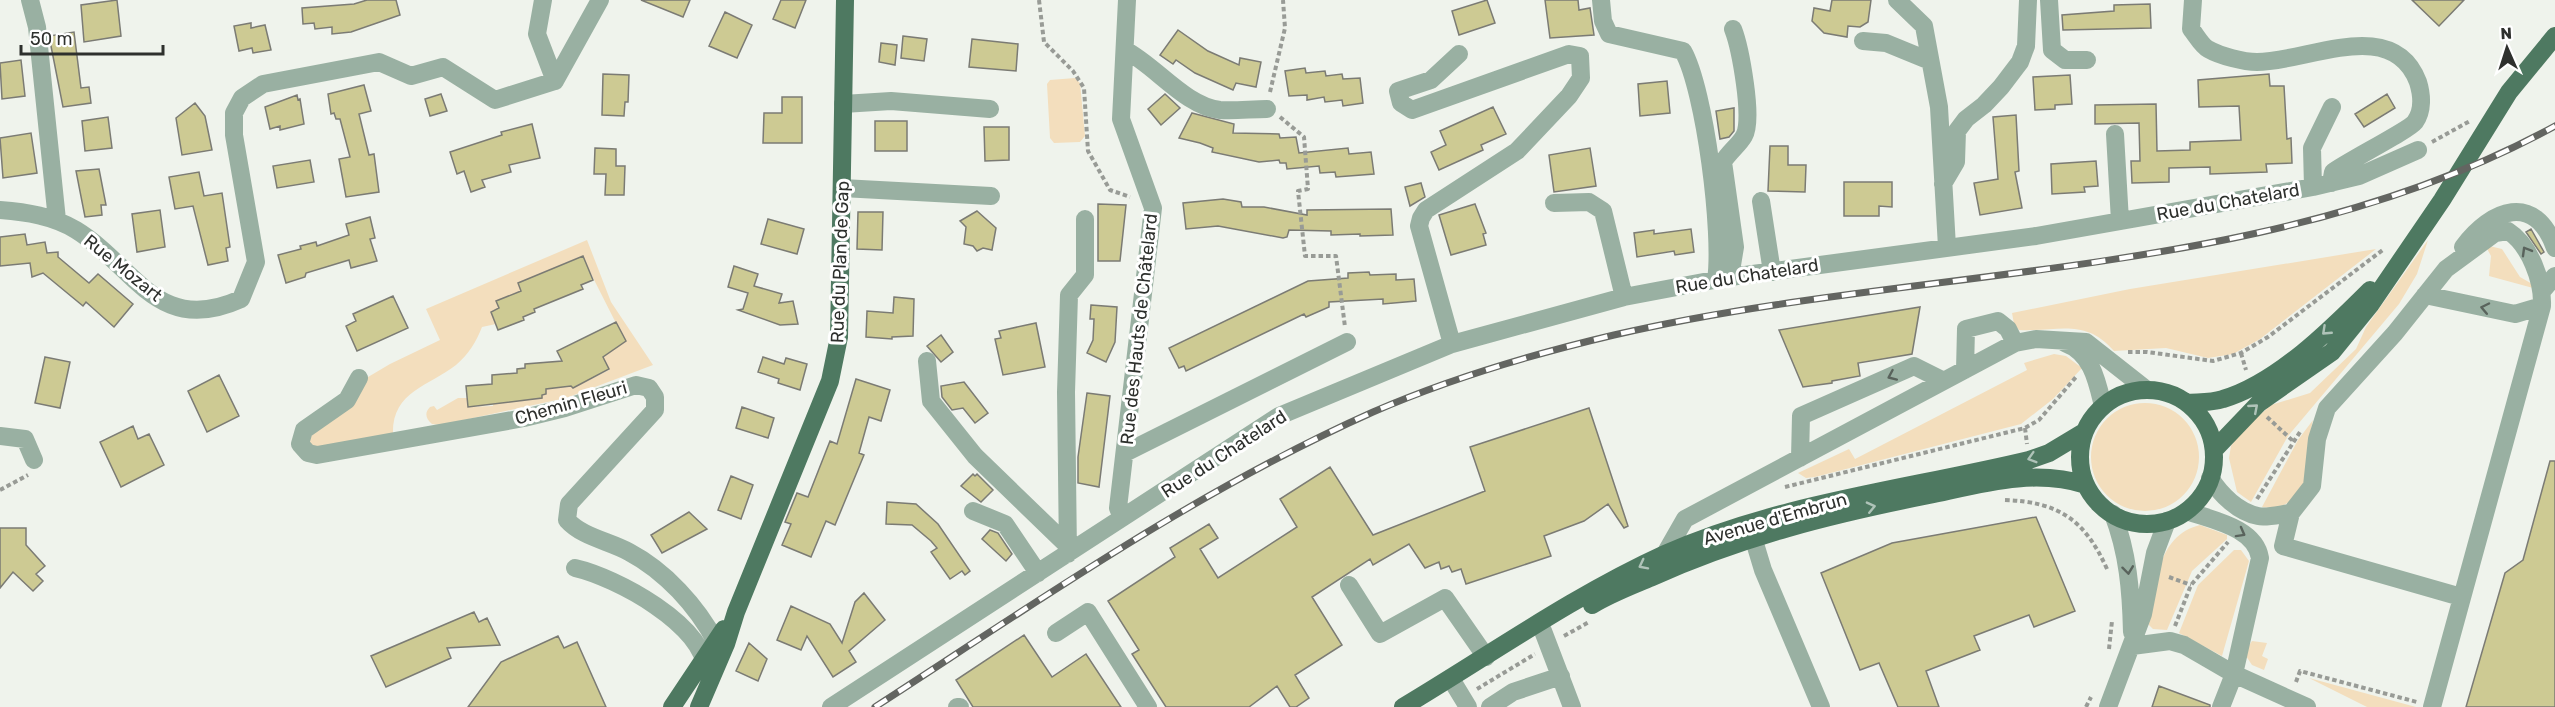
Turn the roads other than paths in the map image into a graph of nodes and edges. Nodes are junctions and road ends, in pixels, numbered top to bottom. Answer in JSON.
{"nodes":[{"id":1,"x":30,"y":0,"type":"edge"},
{"id":2,"x":543,"y":0,"type":"edge"},
{"id":3,"x":600,"y":0,"type":"edge"},
{"id":4,"x":845,"y":0,"type":"edge"},
{"id":5,"x":1127,"y":0,"type":"edge"},
{"id":6,"x":1601,"y":0,"type":"edge"},
{"id":7,"x":1897,"y":0,"type":"edge"},
{"id":8,"x":2028,"y":0,"type":"edge"},
{"id":9,"x":2049,"y":0,"type":"edge"},
{"id":10,"x":2193,"y":0,"type":"edge"},
{"id":11,"x":1733,"y":29,"type":"dead end"},
{"id":12,"x":2555,"y":36,"type":"edge"},
{"id":13,"x":1863,"y":41,"type":"dead end"},
{"id":14,"x":1125,"y":51,"type":"junction"},
{"id":15,"x":1459,"y":54,"type":"dead end"},
{"id":16,"x":2087,"y":60,"type":"dead end"},
{"id":17,"x":1930,"y":61,"type":"junction"},
{"id":18,"x":555,"y":81,"type":"junction"},
{"id":19,"x":843,"y":104,"type":"junction"},
{"id":20,"x":2332,"y":108,"type":"dead end"},
{"id":21,"x":990,"y":109,"type":"dead end"},
{"id":22,"x":1267,"y":109,"type":"road end"},
{"id":23,"x":2115,"y":134,"type":"dead end"},
{"id":24,"x":2418,"y":150,"type":"road end"},
{"id":25,"x":2331,"y":183,"type":"junction"},
{"id":26,"x":1942,"y":184,"type":"junction"},
{"id":27,"x":2313,"y":187,"type":"junction"},
{"id":28,"x":842,"y":188,"type":"junction"},
{"id":29,"x":991,"y":196,"type":"dead end"},
{"id":30,"x":1761,"y":201,"type":"dead end"},
{"id":31,"x":1554,"y":203,"type":"dead end"},
{"id":32,"x":0,"y":210,"type":"edge"},
{"id":33,"x":1085,"y":219,"type":"dead end"},
{"id":34,"x":57,"y":220,"type":"junction"},
{"id":35,"x":2120,"y":221,"type":"junction"},
{"id":36,"x":1947,"y":247,"type":"junction"},
{"id":37,"x":2555,"y":248,"type":"edge"},
{"id":38,"x":2398,"y":261,"type":"junction"},
{"id":39,"x":2446,"y":269,"type":"junction"},
{"id":40,"x":1772,"y":272,"type":"junction"},
{"id":41,"x":2555,"y":276,"type":"edge"},
{"id":42,"x":1723,"y":279,"type":"junction"},
{"id":43,"x":2425,"y":295,"type":"junction"},
{"id":44,"x":1624,"y":297,"type":"junction"},
{"id":45,"x":2542,"y":298,"type":"junction"},
{"id":46,"x":1347,"y":342,"type":"road end"},
{"id":47,"x":2015,"y":343,"type":"junction"},
{"id":48,"x":1452,"y":344,"type":"junction"},
{"id":49,"x":927,"y":361,"type":"dead end"},
{"id":50,"x":2098,"y":362,"type":"junction"},
{"id":51,"x":1965,"y":370,"type":"junction"},
{"id":52,"x":359,"y":378,"type":"dead end"},
{"id":53,"x":1944,"y":381,"type":"junction"},
{"id":54,"x":2147,"y":390,"type":"junction"},
{"id":55,"x":2187,"y":403,"type":"junction"},
{"id":56,"x":2103,"y":406,"type":"junction"},
{"id":57,"x":2084,"y":432,"type":"junction"},
{"id":58,"x":0,"y":436,"type":"edge"},
{"id":59,"x":2214,"y":450,"type":"junction"},
{"id":60,"x":1125,"y":453,"type":"junction"},
{"id":61,"x":1800,"y":458,"type":"junction"},
{"id":62,"x":34,"y":460,"type":"road end"},
{"id":63,"x":2210,"y":478,"type":"junction"},
{"id":64,"x":2086,"y":485,"type":"junction"},
{"id":65,"x":973,"y":511,"type":"dead end"},
{"id":66,"x":2187,"y":511,"type":"junction"},
{"id":67,"x":2291,"y":513,"type":"junction"},
{"id":68,"x":2113,"y":514,"type":"junction"},
{"id":69,"x":1122,"y":518,"type":"junction"},
{"id":70,"x":2167,"y":521,"type":"junction"},
{"id":71,"x":1753,"y":537,"type":"junction"},
{"id":72,"x":1068,"y":549,"type":"junction"},
{"id":73,"x":1665,"y":554,"type":"junction"},
{"id":74,"x":575,"y":568,"type":"dead end"},
{"id":75,"x":1038,"y":573,"type":"junction"},
{"id":76,"x":1349,"y":585,"type":"dead end"},
{"id":77,"x":2461,"y":597,"type":"junction"},
{"id":78,"x":736,"y":612,"type":"junction"},
{"id":79,"x":1056,"y":633,"type":"dead end"},
{"id":80,"x":1546,"y":638,"type":"junction"},
{"id":81,"x":716,"y":642,"type":"junction"},
{"id":82,"x":2132,"y":646,"type":"junction"},
{"id":83,"x":1486,"y":657,"type":"junction"},
{"id":84,"x":704,"y":660,"type":"junction"},
{"id":85,"x":2234,"y":674,"type":"junction"},
{"id":86,"x":1561,"y":676,"type":"junction"},
{"id":87,"x":1451,"y":679,"type":"junction"},
{"id":88,"x":702,"y":701,"type":"edge"},
{"id":89,"x":1423,"y":702,"type":"edge"},
{"id":90,"x":1465,"y":703,"type":"edge"},
{"id":91,"x":2426,"y":705,"type":"edge"},
{"id":92,"x":672,"y":707,"type":"edge"},
{"id":93,"x":831,"y":707,"type":"edge"},
{"id":94,"x":1148,"y":707,"type":"edge"},
{"id":95,"x":1403,"y":707,"type":"edge"},
{"id":96,"x":1490,"y":707,"type":"edge"},
{"id":97,"x":1572,"y":707,"type":"edge"},
{"id":98,"x":1821,"y":707,"type":"edge"},
{"id":99,"x":2108,"y":707,"type":"edge"},
{"id":100,"x":2221,"y":707,"type":"edge"},
{"id":101,"x":2307,"y":707,"type":"edge"}],
"edges":[{"from":1,"to":34,"type":"street"},
{"from":2,"to":18,"type":"street"},
{"from":3,"to":18,"type":"street"},
{"from":4,"to":19,"type":"main road","name":"Rue du Plan de Gap"},
{"from":5,"to":14,"type":"street","name":"Rue des Hauts de Châtelard"},
{"from":6,"to":42,"type":"street"},
{"from":7,"to":17,"type":"street"},
{"from":8,"to":26,"type":"street"},
{"from":9,"to":16,"type":"street"},
{"from":10,"to":25,"type":"street"},
{"from":11,"to":42,"type":"street"},
{"from":12,"to":38,"type":"main road"},
{"from":13,"to":17,"type":"street"},
{"from":14,"to":22,"type":"street"},
{"from":14,"to":60,"type":"street","name":"Rue des Hauts de Châtelard"},
{"from":15,"to":48,"type":"street"},
{"from":17,"to":26,"type":"street"},
{"from":18,"to":34,"type":"street","name":"Rue Mozart"},
{"from":19,"to":21,"type":"street"},
{"from":19,"to":28,"type":"main road","name":"Rue du Plan de Gap"},
{"from":20,"to":27,"type":"street"},
{"from":23,"to":35,"type":"street"},
{"from":24,"to":25,"type":"street","name":"Rue du Chatelard"},
{"from":25,"to":27,"type":"street","name":"Rue du Chatelard"},
{"from":26,"to":36,"type":"street"},
{"from":27,"to":35,"type":"street","name":"Rue du Chatelard"},
{"from":28,"to":29,"type":"street"},
{"from":28,"to":78,"type":"main road","name":"Rue du Plan de Gap"},
{"from":30,"to":40,"type":"street"},
{"from":31,"to":44,"type":"street"},
{"from":32,"to":34,"type":"street"},
{"from":33,"to":72,"type":"street"},
{"from":35,"to":36,"type":"street","name":"Rue du Chatelard"},
{"from":36,"to":40,"type":"street","name":"Rue du Chatelard"},
{"from":37,"to":39,"type":"street"},
{"from":38,"to":55,"type":"main road","one_way":true},
{"from":59,"to":38,"type":"main road","one_way":true},
{"from":39,"to":43,"type":"street"},
{"from":45,"to":39,"type":"street","one_way":true},
{"from":40,"to":42,"type":"street","name":"Rue du Chatelard"},
{"from":41,"to":45,"type":"street"},
{"from":42,"to":44,"type":"street","name":"Rue du Chatelard"},
{"from":45,"to":43,"type":"street","one_way":true},
{"from":43,"to":67,"type":"street"},
{"from":44,"to":48,"type":"street","name":"Rue du Chatelard"},
{"from":45,"to":77,"type":"street"},
{"from":46,"to":60,"type":"street"},
{"from":47,"to":50,"type":"street"},
{"from":47,"to":51,"type":"street"},
{"from":47,"to":51,"type":"street"},
{"from":48,"to":69,"type":"street","name":"Rue du Chatelard"},
{"from":49,"to":72,"type":"street"},
{"from":50,"to":54,"type":"street"},
{"from":50,"to":56,"type":"street"},
{"from":51,"to":53,"type":"street"},
{"from":52,"to":81,"type":"street","name":"Chemin Fleuri"},
{"from":53,"to":61,"type":"street"},
{"from":53,"to":61,"type":"street","one_way":true},
{"from":54,"to":55,"type":"main road"},
{"from":54,"to":56,"type":"main road"},
{"from":55,"to":59,"type":"main road"},
{"from":56,"to":57,"type":"main road"},
{"from":57,"to":64,"type":"main road"},
{"from":57,"to":73,"type":"main road","name":"Avenue d'Embrun","one_way":true},
{"from":58,"to":62,"type":"street"},
{"from":59,"to":63,"type":"main road"},
{"from":60,"to":69,"type":"street","name":"Rue des Hauts de Châtelard"},
{"from":61,"to":73,"type":"street"},
{"from":63,"to":66,"type":"main road"},
{"from":63,"to":67,"type":"street"},
{"from":64,"to":68,"type":"main road"},
{"from":71,"to":64,"type":"main road","name":"Avenue d'Embrun","one_way":true},
{"from":65,"to":75,"type":"street"},
{"from":66,"to":70,"type":"main road"},
{"from":66,"to":85,"type":"street","one_way":true},
{"from":67,"to":77,"type":"street"},
{"from":68,"to":70,"type":"main road"},
{"from":68,"to":82,"type":"street","one_way":true},
{"from":69,"to":72,"type":"street","name":"Rue du Chatelard"},
{"from":70,"to":82,"type":"street"},
{"from":71,"to":80,"type":"main road","name":"Avenue d'Embrun"},
{"from":71,"to":98,"type":"street"},
{"from":72,"to":75,"type":"street","name":"Rue du Chatelard"},
{"from":73,"to":83,"type":"main road","name":"Avenue d'Embrun","one_way":true},
{"from":74,"to":84,"type":"street"},
{"from":75,"to":93,"type":"street","name":"Rue du Chatelard"},
{"from":76,"to":83,"type":"street"},
{"from":77,"to":91,"type":"street"},
{"from":78,"to":81,"type":"main road"},
{"from":78,"to":88,"type":"main road"},
{"from":79,"to":94,"type":"street"},
{"from":80,"to":83,"type":"main road","name":"Avenue d'Embrun"},
{"from":80,"to":86,"type":"street"},
{"from":81,"to":84,"type":"main road"},
{"from":82,"to":85,"type":"street"},
{"from":82,"to":99,"type":"street"},
{"from":83,"to":87,"type":"main road","name":"Avenue d'Embrun"},
{"from":84,"to":88,"type":"street"},
{"from":84,"to":92,"type":"main road"},
{"from":85,"to":100,"type":"street"},
{"from":85,"to":101,"type":"street"},
{"from":86,"to":96,"type":"street"},
{"from":86,"to":97,"type":"street"},
{"from":87,"to":89,"type":"main road","name":"Avenue d'Embrun"},
{"from":87,"to":90,"type":"street"},
{"from":89,"to":95,"type":"main road","name":"Avenue d'Embrun"}]}
